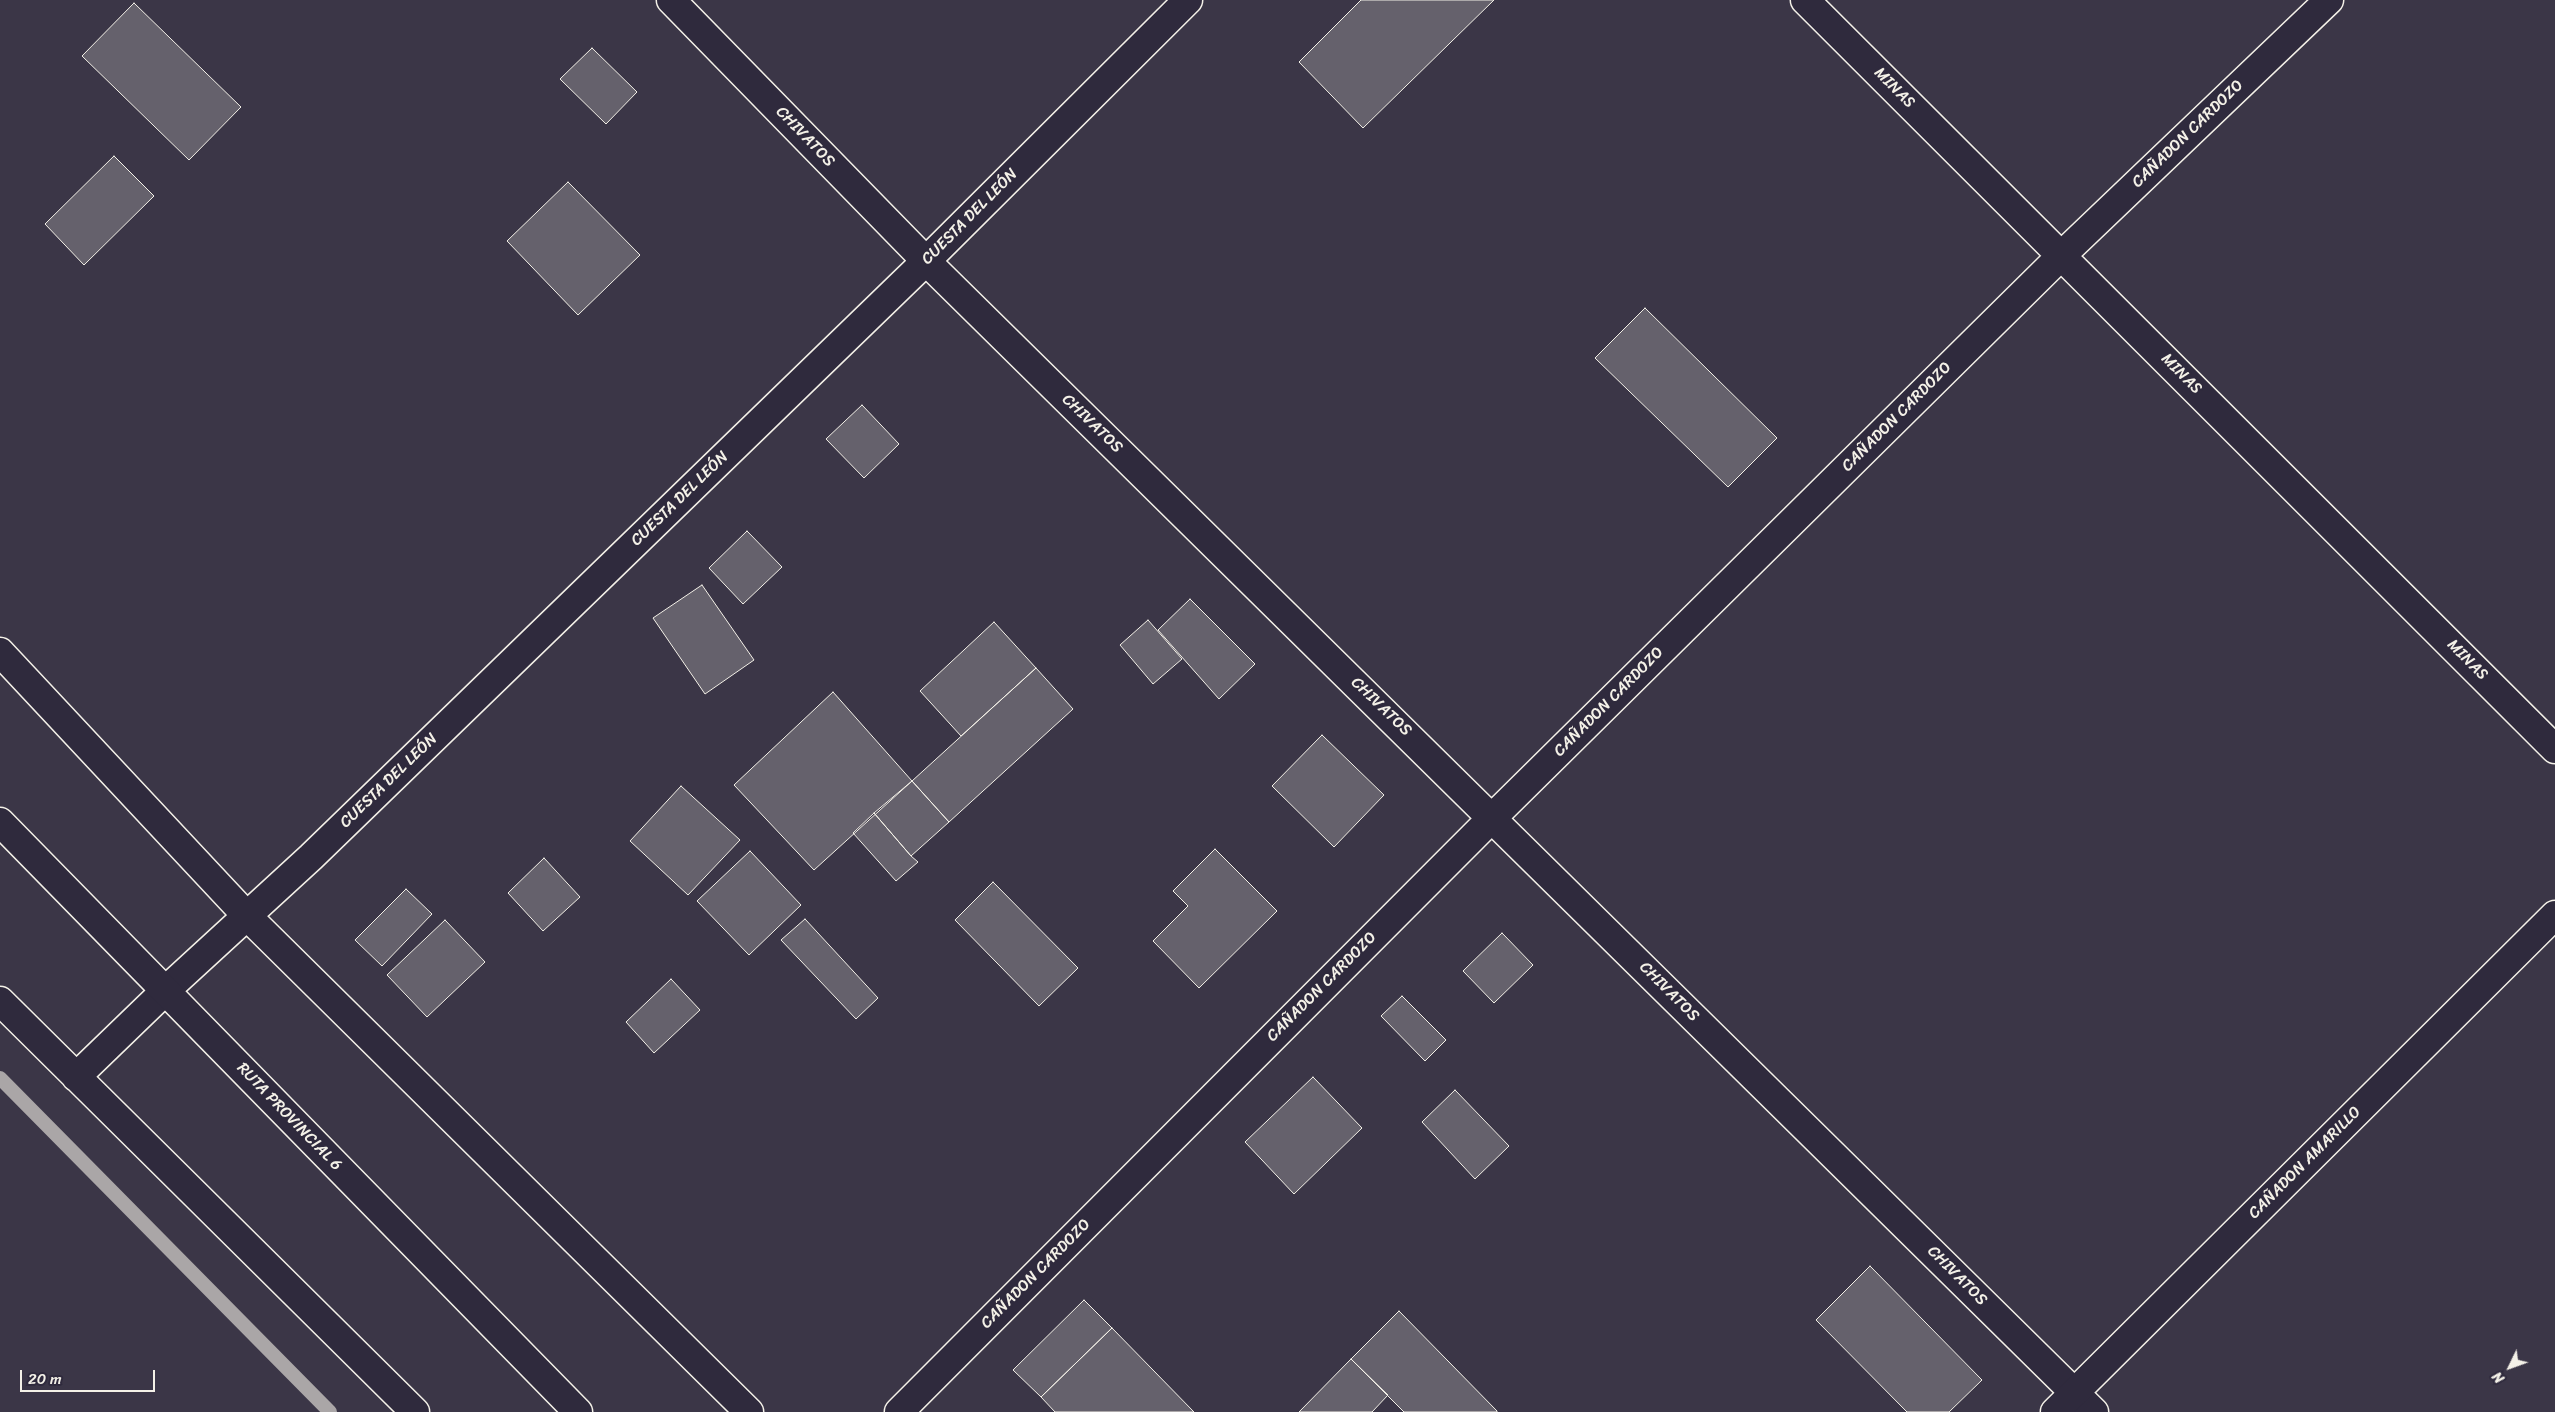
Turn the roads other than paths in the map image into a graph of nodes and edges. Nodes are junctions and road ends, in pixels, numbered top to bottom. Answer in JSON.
{"nodes":[{"id":1,"x":671,"y":0,"type":"edge"},
{"id":2,"x":1188,"y":0,"type":"edge"},
{"id":3,"x":1805,"y":0,"type":"edge"},
{"id":4,"x":2328,"y":0,"type":"edge"},
{"id":5,"x":2062,"y":254,"type":"junction"},
{"id":6,"x":926,"y":261,"type":"junction"},
{"id":7,"x":0,"y":652,"type":"edge"},
{"id":8,"x":2555,"y":749,"type":"edge"},
{"id":9,"x":1493,"y":817,"type":"junction"},
{"id":10,"x":0,"y":822,"type":"edge"},
{"id":11,"x":2555,"y":915,"type":"edge"},
{"id":12,"x":247,"y":916,"type":"junction"},
{"id":13,"x":165,"y":991,"type":"junction"},
{"id":14,"x":0,"y":1001,"type":"edge"},
{"id":15,"x":76,"y":1077,"type":"junction"},
{"id":16,"x":2075,"y":1392,"type":"junction"},
{"id":17,"x":415,"y":1412,"type":"edge"},
{"id":18,"x":578,"y":1412,"type":"edge"},
{"id":19,"x":749,"y":1412,"type":"edge"},
{"id":20,"x":899,"y":1412,"type":"edge"},
{"id":21,"x":2055,"y":1412,"type":"edge"},
{"id":22,"x":2094,"y":1412,"type":"edge"}],
"edges":[{"from":1,"to":6,"type":"street","name":"CHIVATOS"},
{"from":2,"to":6,"type":"street","name":"CUESTA DEL LEÓN"},
{"from":3,"to":5,"type":"street","name":"MINAS"},
{"from":4,"to":5,"type":"street","name":"CAÑADON CARDOZO"},
{"from":5,"to":8,"type":"street","name":"MINAS"},
{"from":5,"to":9,"type":"street","name":"CAÑADON CARDOZO"},
{"from":6,"to":9,"type":"street","name":"CHIVATOS"},
{"from":6,"to":12,"type":"street","name":"CUESTA DEL LEÓN"},
{"from":7,"to":12,"type":"street"},
{"from":9,"to":16,"type":"street","name":"CHIVATOS"},
{"from":9,"to":20,"type":"street","name":"CAÑADON CARDOZO"},
{"from":10,"to":13,"type":"street","name":"RUTA PROVINCIAL 6"},
{"from":11,"to":16,"type":"street","name":"CAÑADON AMARILLO"},
{"from":12,"to":13,"type":"street","name":"CUESTA DEL LEÓN"},
{"from":12,"to":19,"type":"street"},
{"from":13,"to":15,"type":"street","name":"CUESTA DEL LEÓN"},
{"from":13,"to":18,"type":"street","name":"RUTA PROVINCIAL 6"},
{"from":14,"to":15,"type":"street"},
{"from":15,"to":17,"type":"street"},
{"from":16,"to":21,"type":"street","name":"CAÑADON AMARILLO"},
{"from":16,"to":22,"type":"street","name":"CHIVATOS"}]}
